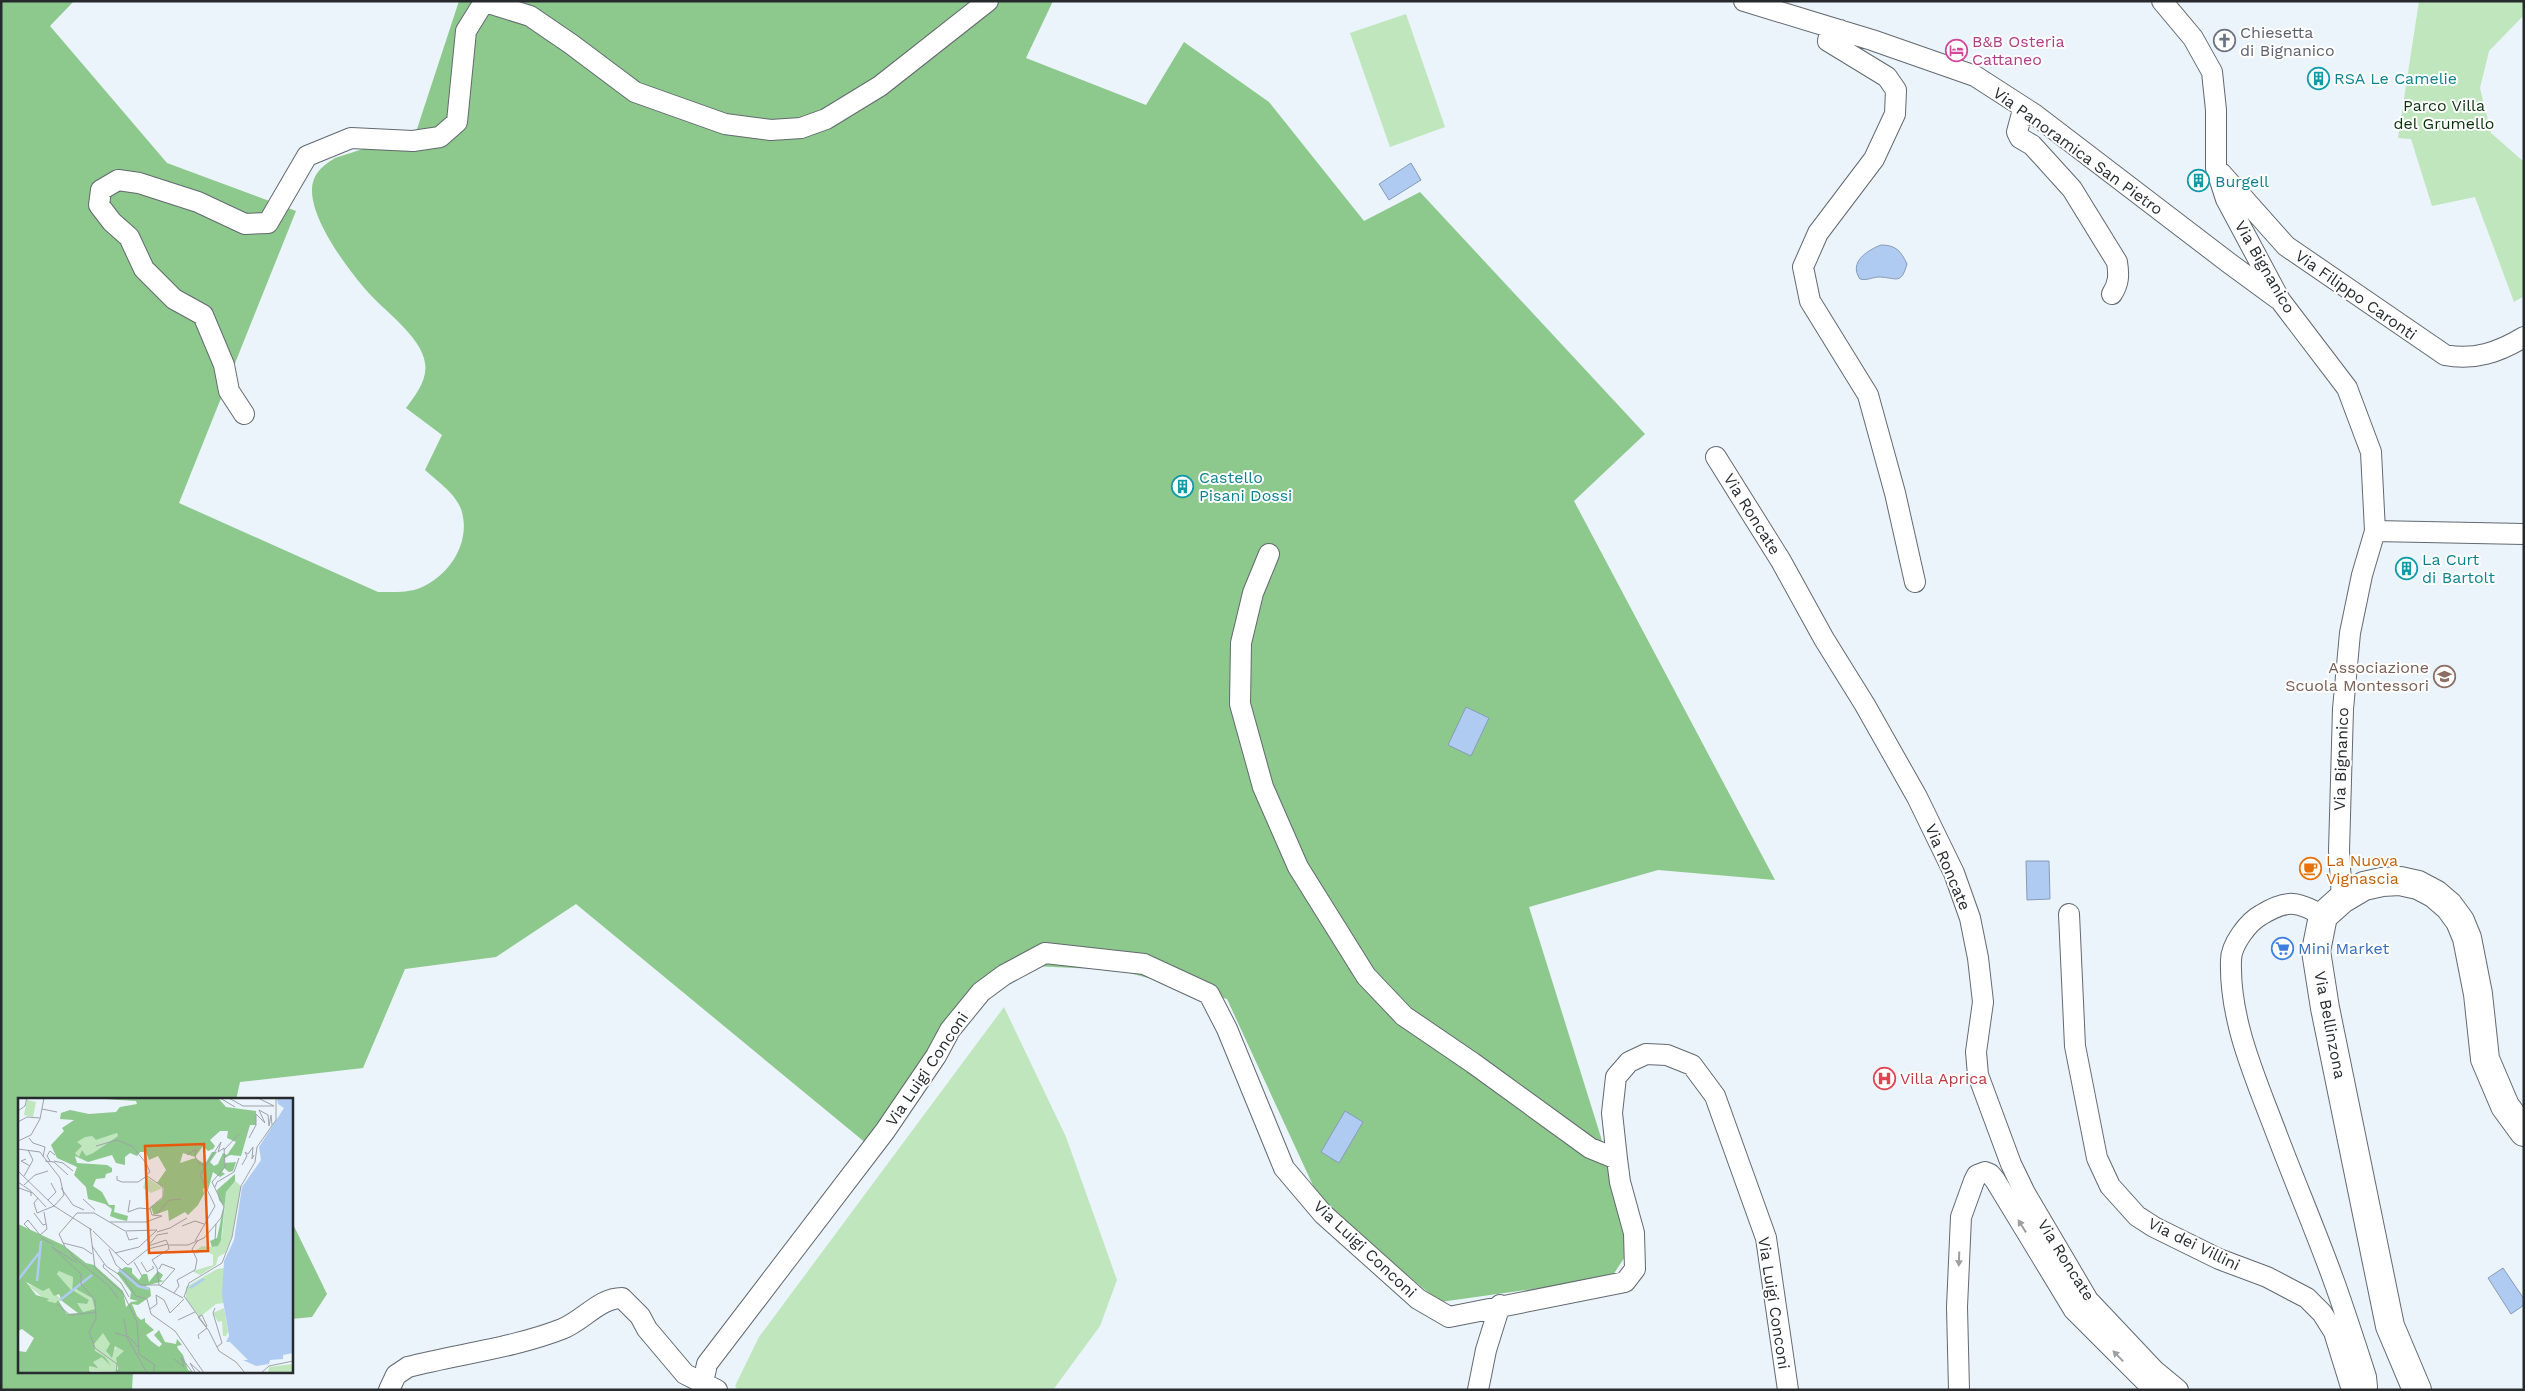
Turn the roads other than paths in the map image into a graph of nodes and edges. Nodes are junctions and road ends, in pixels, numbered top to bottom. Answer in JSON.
{"nodes":[{"id":1,"x":988,"y":1,"type":"edge"},
{"id":2,"x":1744,"y":1,"type":"edge"},
{"id":3,"x":2162,"y":1,"type":"edge"},
{"id":4,"x":483,"y":2,"type":"edge"},
{"id":5,"x":1840,"y":30,"type":"junction"},
{"id":6,"x":2034,"y":114,"type":"junction"},
{"id":7,"x":2216,"y":168,"type":"junction"},
{"id":8,"x":2112,"y":294,"type":"dead end"},
{"id":9,"x":2280,"y":300,"type":"junction"},
{"id":10,"x":2524,"y":338,"type":"edge"},
{"id":11,"x":244,"y":414,"type":"dead end"},
{"id":12,"x":1716,"y":457,"type":"dead end"},
{"id":13,"x":2375,"y":531,"type":"junction"},
{"id":14,"x":2524,"y":534,"type":"edge"},
{"id":15,"x":1269,"y":554,"type":"dead end"},
{"id":16,"x":1915,"y":582,"type":"dead end"},
{"id":17,"x":2333,"y":908,"type":"junction"},
{"id":18,"x":2070,"y":914,"type":"dead end"},
{"id":19,"x":2524,"y":1132,"type":"edge"},
{"id":20,"x":1616,"y":1159,"type":"junction"},
{"id":21,"x":1500,"y":1306,"type":"junction"},
{"id":22,"x":710,"y":1386,"type":"edge"},
{"id":23,"x":389,"y":1390,"type":"edge"},
{"id":24,"x":1478,"y":1390,"type":"edge"},
{"id":25,"x":1788,"y":1390,"type":"edge"},
{"id":26,"x":1959,"y":1390,"type":"edge"},
{"id":27,"x":2154,"y":1390,"type":"edge"},
{"id":28,"x":2178,"y":1390,"type":"edge"},
{"id":29,"x":2352,"y":1390,"type":"edge"},
{"id":30,"x":2365,"y":1390,"type":"edge"},
{"id":31,"x":2417,"y":1390,"type":"edge"}],
"edges":[{"from":1,"to":4,"type":"street"},
{"from":2,"to":5,"type":"street","name":"Via Panoramica San Pietro"},
{"from":3,"to":7,"type":"street","name":"Via Bignanico"},
{"from":4,"to":11,"type":"street"},
{"from":5,"to":6,"type":"street","name":"Via Panoramica San Pietro"},
{"from":5,"to":16,"type":"street"},
{"from":6,"to":8,"type":"street"},
{"from":6,"to":9,"type":"street","name":"Via Panoramica San Pietro"},
{"from":7,"to":9,"type":"street","name":"Via Bignanico"},
{"from":7,"to":10,"type":"street","name":"Via Filippo Caronti"},
{"from":9,"to":13,"type":"street","name":"Via Bignanico"},
{"from":12,"to":28,"type":"street","name":"Via Roncate"},
{"from":13,"to":14,"type":"street"},
{"from":13,"to":17,"type":"street","name":"Via Bignanico"},
{"from":15,"to":20,"type":"street"},
{"from":17,"to":19,"type":"street"},
{"from":17,"to":30,"type":"street"},
{"from":17,"to":31,"type":"street","name":"Via Bellinzona"},
{"from":18,"to":29,"type":"street","name":"Via dei Villini"},
{"from":20,"to":21,"type":"street","name":"Via Luigi Conconi"},
{"from":20,"to":25,"type":"street","name":"Via Luigi Conconi"},
{"from":21,"to":22,"type":"street","name":"Via Luigi Conconi"},
{"from":21,"to":24,"type":"street"},
{"from":22,"to":23,"type":"street"},
{"from":27,"to":26,"type":"street","one_way":true}]}
